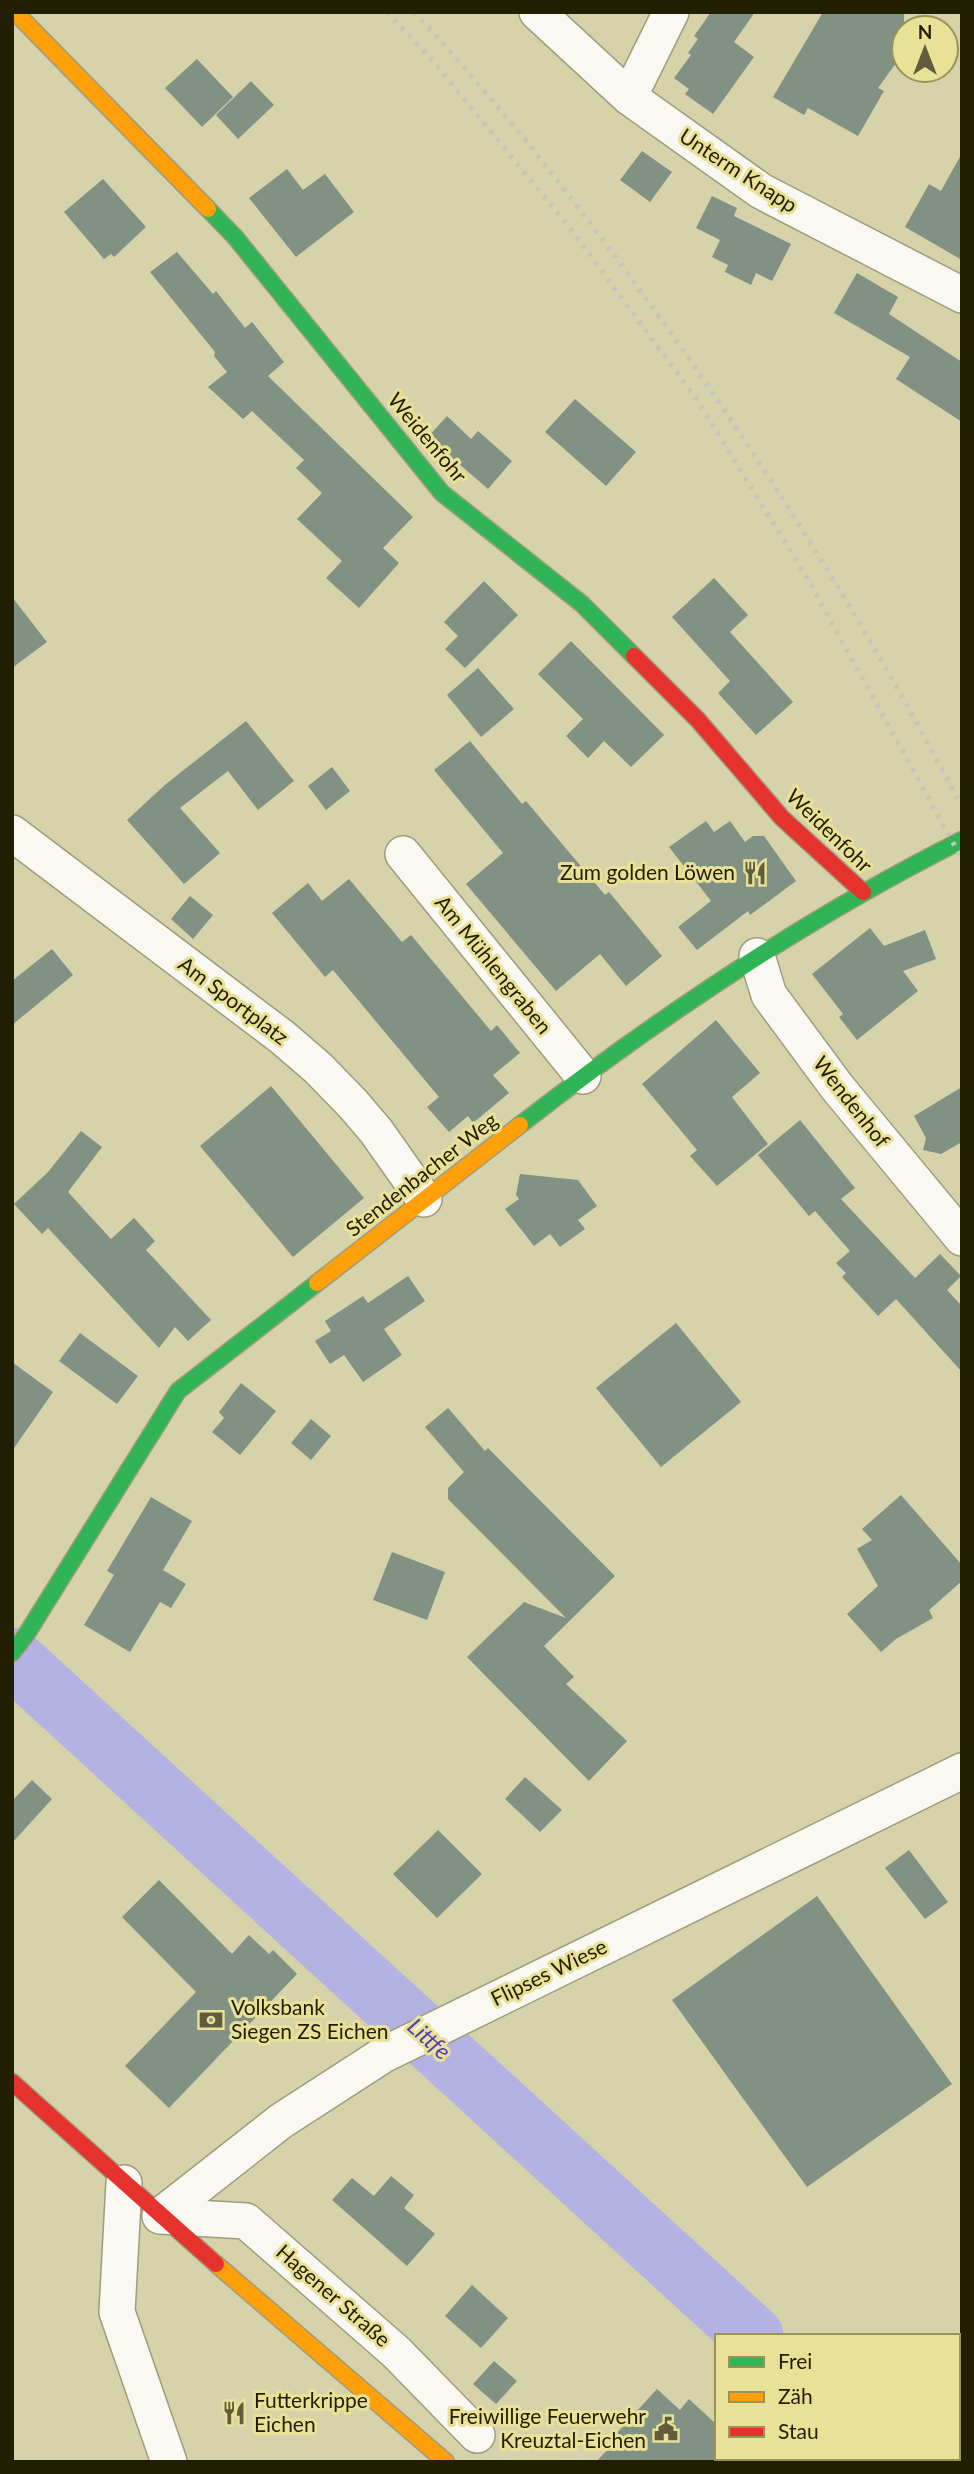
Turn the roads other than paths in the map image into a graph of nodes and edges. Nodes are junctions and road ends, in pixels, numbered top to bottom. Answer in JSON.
{"nodes":[{"id":1,"x":15,"y":12,"type":"edge"},
{"id":2,"x":537,"y":12,"type":"edge"},
{"id":3,"x":671,"y":12,"type":"edge"},
{"id":4,"x":629,"y":97,"type":"junction"},
{"id":5,"x":962,"y":296,"type":"edge"},
{"id":6,"x":12,"y":833,"type":"edge"},
{"id":7,"x":962,"y":840,"type":"edge"},
{"id":8,"x":403,"y":854,"type":"dead end"},
{"id":9,"x":863,"y":892,"type":"junction"},
{"id":10,"x":757,"y":957,"type":"junction"},
{"id":11,"x":583,"y":1076,"type":"junction"},
{"id":12,"x":424,"y":1199,"type":"junction"},
{"id":13,"x":962,"y":1238,"type":"edge"},
{"id":14,"x":12,"y":1653,"type":"edge"},
{"id":15,"x":962,"y":1771,"type":"edge"},
{"id":16,"x":12,"y":2082,"type":"edge"},
{"id":17,"x":124,"y":2183,"type":"junction"},
{"id":18,"x":160,"y":2216,"type":"junction"},
{"id":19,"x":477,"y":2435,"type":"dead end"},
{"id":20,"x":169,"y":2462,"type":"edge"},
{"id":21,"x":446,"y":2462,"type":"edge"}],
"edges":[{"from":1,"to":9,"type":"street","name":"Weidenfohr"},
{"from":2,"to":4,"type":"street","name":"Unterm Knapp"},
{"from":3,"to":4,"type":"street"},
{"from":4,"to":5,"type":"street","name":"Unterm Knapp"},
{"from":6,"to":12,"type":"street","name":"Am Sportplatz"},
{"from":7,"to":9,"type":"street","name":"Stendenbacher Weg"},
{"from":8,"to":11,"type":"street","name":"Am Mühlengraben"},
{"from":9,"to":10,"type":"street","name":"Stendenbacher Weg"},
{"from":10,"to":11,"type":"street","name":"Stendenbacher Weg"},
{"from":10,"to":13,"type":"street","name":"Wendenhof"},
{"from":11,"to":12,"type":"street","name":"Stendenbacher Weg"},
{"from":12,"to":14,"type":"street","name":"Stendenbacher Weg"},
{"from":15,"to":18,"type":"street","name":"Flipses Wiese"},
{"from":16,"to":17,"type":"street"},
{"from":17,"to":18,"type":"street"},
{"from":17,"to":20,"type":"street"},
{"from":18,"to":19,"type":"street","name":"Hagener Straße"},
{"from":18,"to":21,"type":"street"}]}
